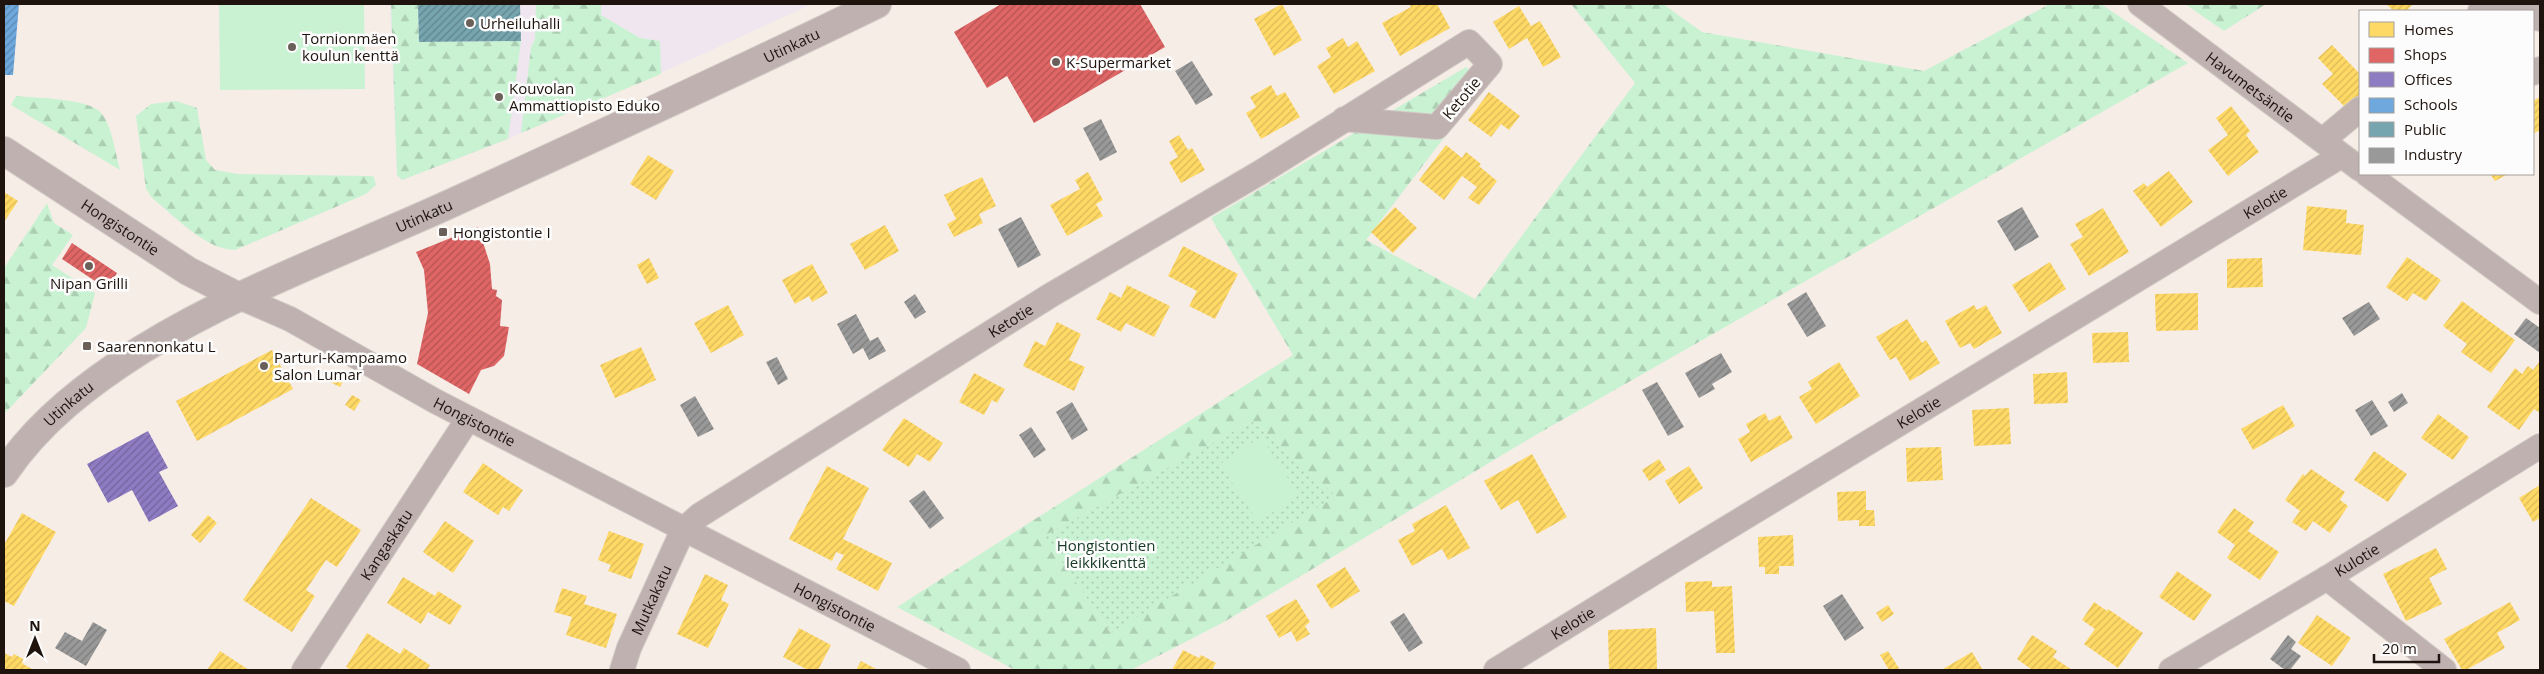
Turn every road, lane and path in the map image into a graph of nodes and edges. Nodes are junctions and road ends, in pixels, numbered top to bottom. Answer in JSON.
{"nodes":[{"id":1,"x":877,"y":4,"type":"edge"},
{"id":2,"x":2140,"y":4,"type":"edge"},
{"id":3,"x":2501,"y":4,"type":"edge"},
{"id":4,"x":2483,"y":10,"type":"edge"},
{"id":5,"x":2359,"y":110,"type":"edge"},
{"id":6,"x":1344,"y":119,"type":"junction"},
{"id":7,"x":2323,"y":140,"type":"junction"},
{"id":8,"x":4,"y":151,"type":"edge"},
{"id":9,"x":2351,"y":162,"type":"edge"},
{"id":10,"x":2369,"y":175,"type":"edge"},
{"id":11,"x":237,"y":296,"type":"junction"},
{"id":12,"x":2540,"y":302,"type":"edge"},
{"id":13,"x":468,"y":419,"type":"junction"},
{"id":14,"x":2540,"y":446,"type":"edge"},
{"id":15,"x":4,"y":473,"type":"edge"},
{"id":16,"x":683,"y":530,"type":"junction"},
{"id":17,"x":2327,"y":578,"type":"junction"},
{"id":18,"x":304,"y":670,"type":"edge"},
{"id":19,"x":622,"y":670,"type":"edge"},
{"id":20,"x":958,"y":670,"type":"edge"},
{"id":21,"x":1496,"y":670,"type":"edge"},
{"id":22,"x":2172,"y":670,"type":"edge"},
{"id":23,"x":2444,"y":670,"type":"edge"}],
"edges":[{"from":1,"to":11,"type":"street","name":"Utinkatu"},
{"from":2,"to":7,"type":"street","name":"Havumetsäntie"},
{"from":3,"to":4,"type":"street"},
{"from":5,"to":7,"type":"street"},
{"from":6,"to":6,"type":"street","name":"Ketotie"},
{"from":6,"to":16,"type":"street","name":"Ketotie"},
{"from":7,"to":9,"type":"street","name":"Havumetsäntie"},
{"from":8,"to":11,"type":"street","name":"Hongistontie"},
{"from":9,"to":21,"type":"street","name":"Kelotie"},
{"from":10,"to":12,"type":"street"},
{"from":11,"to":13,"type":"street","name":"Hongistontie"},
{"from":11,"to":15,"type":"street","name":"Utinkatu"},
{"from":13,"to":16,"type":"street","name":"Hongistontie"},
{"from":13,"to":18,"type":"street","name":"Kangaskatu"},
{"from":14,"to":17,"type":"street","name":"Kulotie"},
{"from":16,"to":19,"type":"street","name":"Mutkakatu"},
{"from":16,"to":20,"type":"street","name":"Hongistontie"},
{"from":17,"to":22,"type":"street","name":"Kulotie"},
{"from":17,"to":23,"type":"street"}]}
